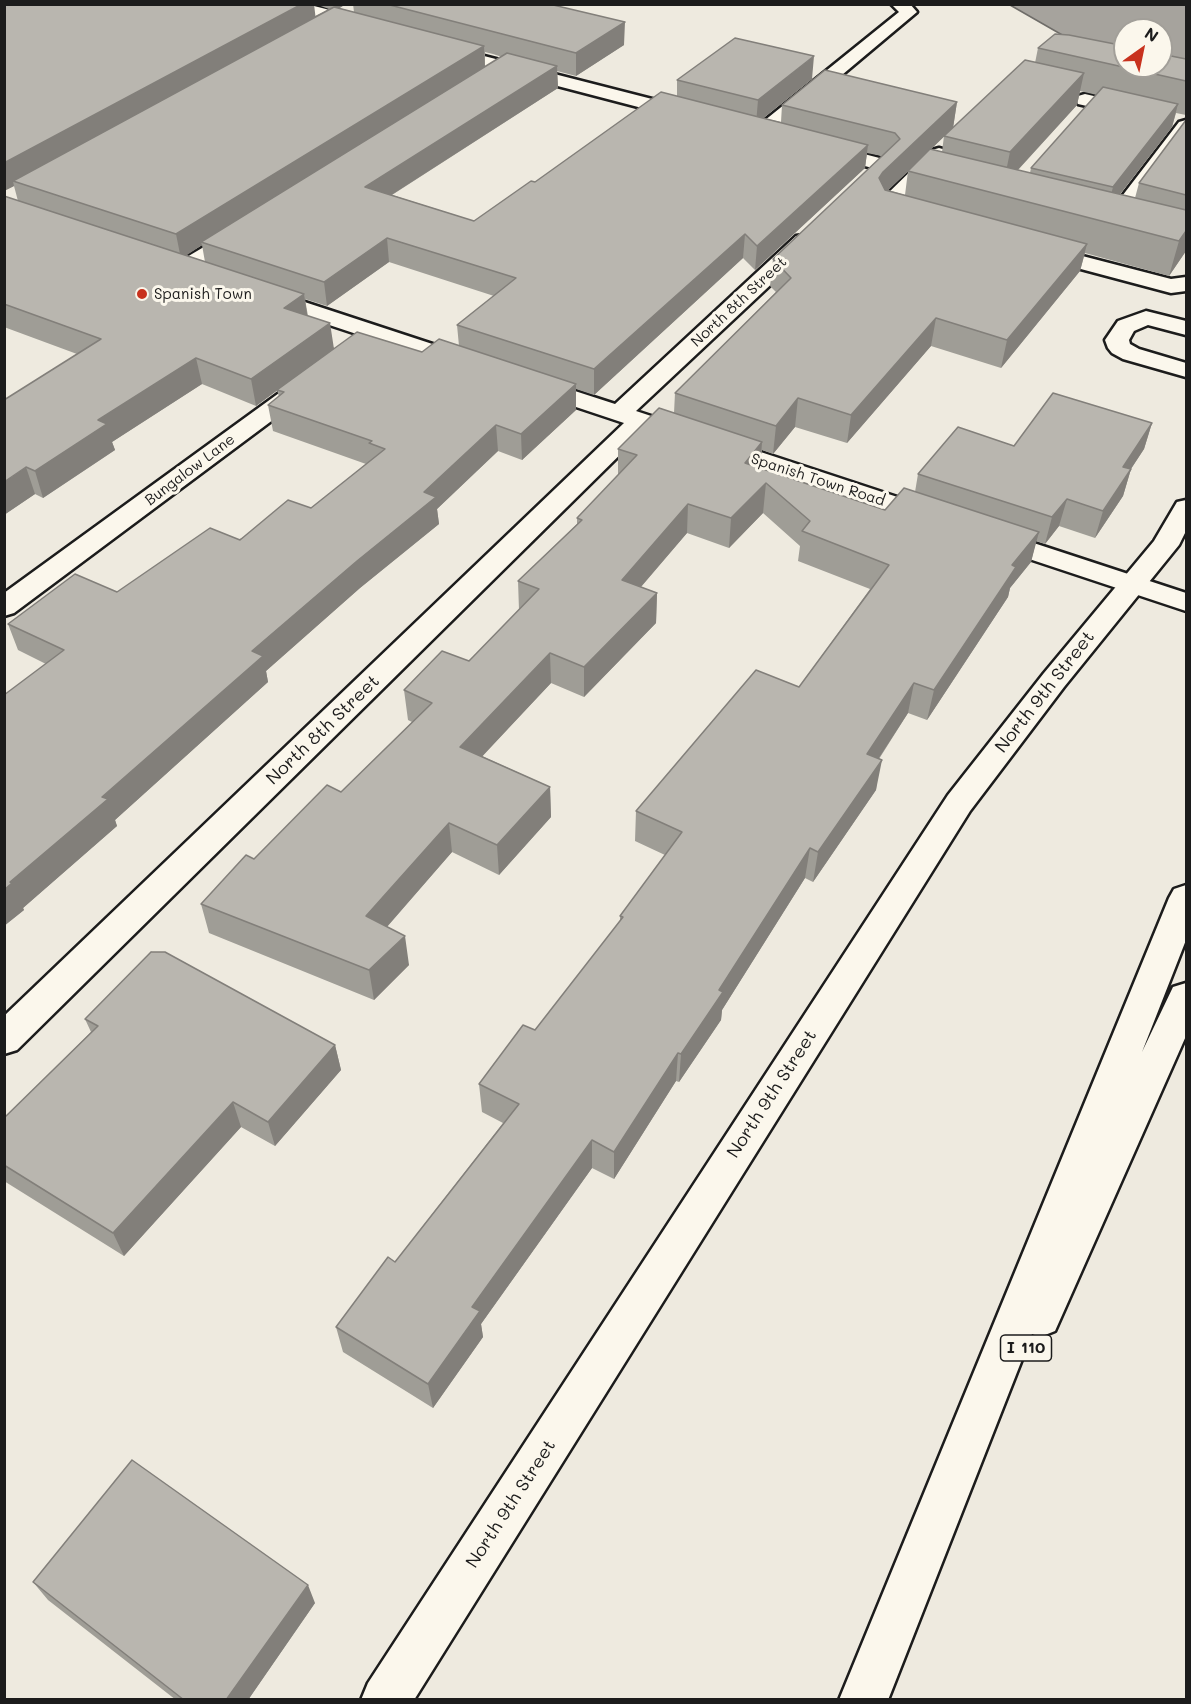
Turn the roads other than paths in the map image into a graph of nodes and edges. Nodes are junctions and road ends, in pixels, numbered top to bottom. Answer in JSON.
{"nodes":[{"id":1,"x":283,"y":4,"type":"edge"},
{"id":2,"x":899,"y":4,"type":"edge"},
{"id":3,"x":355,"y":10,"type":"edge"},
{"id":4,"x":327,"y":24,"type":"junction"},
{"id":5,"x":382,"y":35,"type":"edge"},
{"id":6,"x":427,"y":46,"type":"edge"},
{"id":7,"x":505,"y":67,"type":"junction"},
{"id":8,"x":485,"y":80,"type":"edge"},
{"id":9,"x":705,"y":119,"type":"edge"},
{"id":10,"x":1078,"y":119,"type":"edge"},
{"id":11,"x":1186,"y":124,"type":"edge"},
{"id":12,"x":739,"y":128,"type":"edge"},
{"id":13,"x":761,"y":133,"type":"junction"},
{"id":14,"x":783,"y":139,"type":"edge"},
{"id":15,"x":953,"y":141,"type":"edge"},
{"id":16,"x":806,"y":145,"type":"edge"},
{"id":17,"x":919,"y":173,"type":"junction"},
{"id":18,"x":942,"y":179,"type":"edge"},
{"id":19,"x":867,"y":182,"type":"edge"},
{"id":20,"x":1090,"y":216,"type":"edge"},
{"id":21,"x":264,"y":219,"type":"edge"},
{"id":22,"x":823,"y":223,"type":"edge"},
{"id":23,"x":934,"y":223,"type":"edge"},
{"id":24,"x":1024,"y":247,"type":"edge"},
{"id":25,"x":184,"y":269,"type":"edge"},
{"id":26,"x":1179,"y":285,"type":"edge"},
{"id":27,"x":240,"y":288,"type":"edge"},
{"id":28,"x":1146,"y":318,"type":"junction"},
{"id":29,"x":1186,"y":328,"type":"edge"},
{"id":30,"x":376,"y":332,"type":"junction"},
{"id":31,"x":348,"y":353,"type":"edge"},
{"id":32,"x":1186,"y":370,"type":"edge"},
{"id":33,"x":320,"y":374,"type":"edge"},
{"id":34,"x":630,"y":417,"type":"junction"},
{"id":35,"x":1186,"y":508,"type":"edge"},
{"id":36,"x":1131,"y":585,"type":"junction"},
{"id":37,"x":8,"y":600,"type":"edge"},
{"id":38,"x":1186,"y":602,"type":"edge"},
{"id":39,"x":1186,"y":898,"type":"edge"},
{"id":40,"x":1186,"y":997,"type":"edge"},
{"id":41,"x":4,"y":1039,"type":"edge"},
{"id":42,"x":386,"y":1700,"type":"edge"},
{"id":43,"x":864,"y":1700,"type":"edge"}],
"edges":[{"from":1,"to":4,"type":"main road"},
{"from":2,"to":13,"type":"main road"},
{"from":3,"to":4,"type":"main road"},
{"from":4,"to":5,"type":"main road"},
{"from":6,"to":7,"type":"main road"},
{"from":7,"to":8,"type":"main road"},
{"from":7,"to":9,"type":"main road"},
{"from":10,"to":11,"type":"main road"},
{"from":11,"to":20,"type":"main road"},
{"from":12,"to":13,"type":"main road"},
{"from":13,"to":14,"type":"main road"},
{"from":15,"to":17,"type":"main road"},
{"from":16,"to":19,"type":"main road"},
{"from":17,"to":18,"type":"main road"},
{"from":17,"to":23,"type":"main road"},
{"from":21,"to":25,"type":"main road"},
{"from":22,"to":34,"type":"main road","name":"North 8th Street"},
{"from":24,"to":26,"type":"main road"},
{"from":26,"to":28,"type":"main road"},
{"from":27,"to":30,"type":"main road","name":"Spanish Town Road"},
{"from":28,"to":29,"type":"main road"},
{"from":28,"to":32,"type":"main road"},
{"from":30,"to":31,"type":"main road"},
{"from":30,"to":34,"type":"main road","name":"Spanish Town Road"},
{"from":33,"to":37,"type":"main road","name":"Bungalow Lane"},
{"from":34,"to":36,"type":"main road","name":"Spanish Town Road"},
{"from":34,"to":41,"type":"main road","name":"North 8th Street"},
{"from":35,"to":36,"type":"main road","name":"North 9th Street"},
{"from":36,"to":38,"type":"main road","name":"Spanish Town Road"},
{"from":36,"to":42,"type":"main road","name":"North 9th Street"},
{"from":39,"to":43,"type":"main road"},
{"from":40,"to":43,"type":"main road","number":"I 110"}]}
